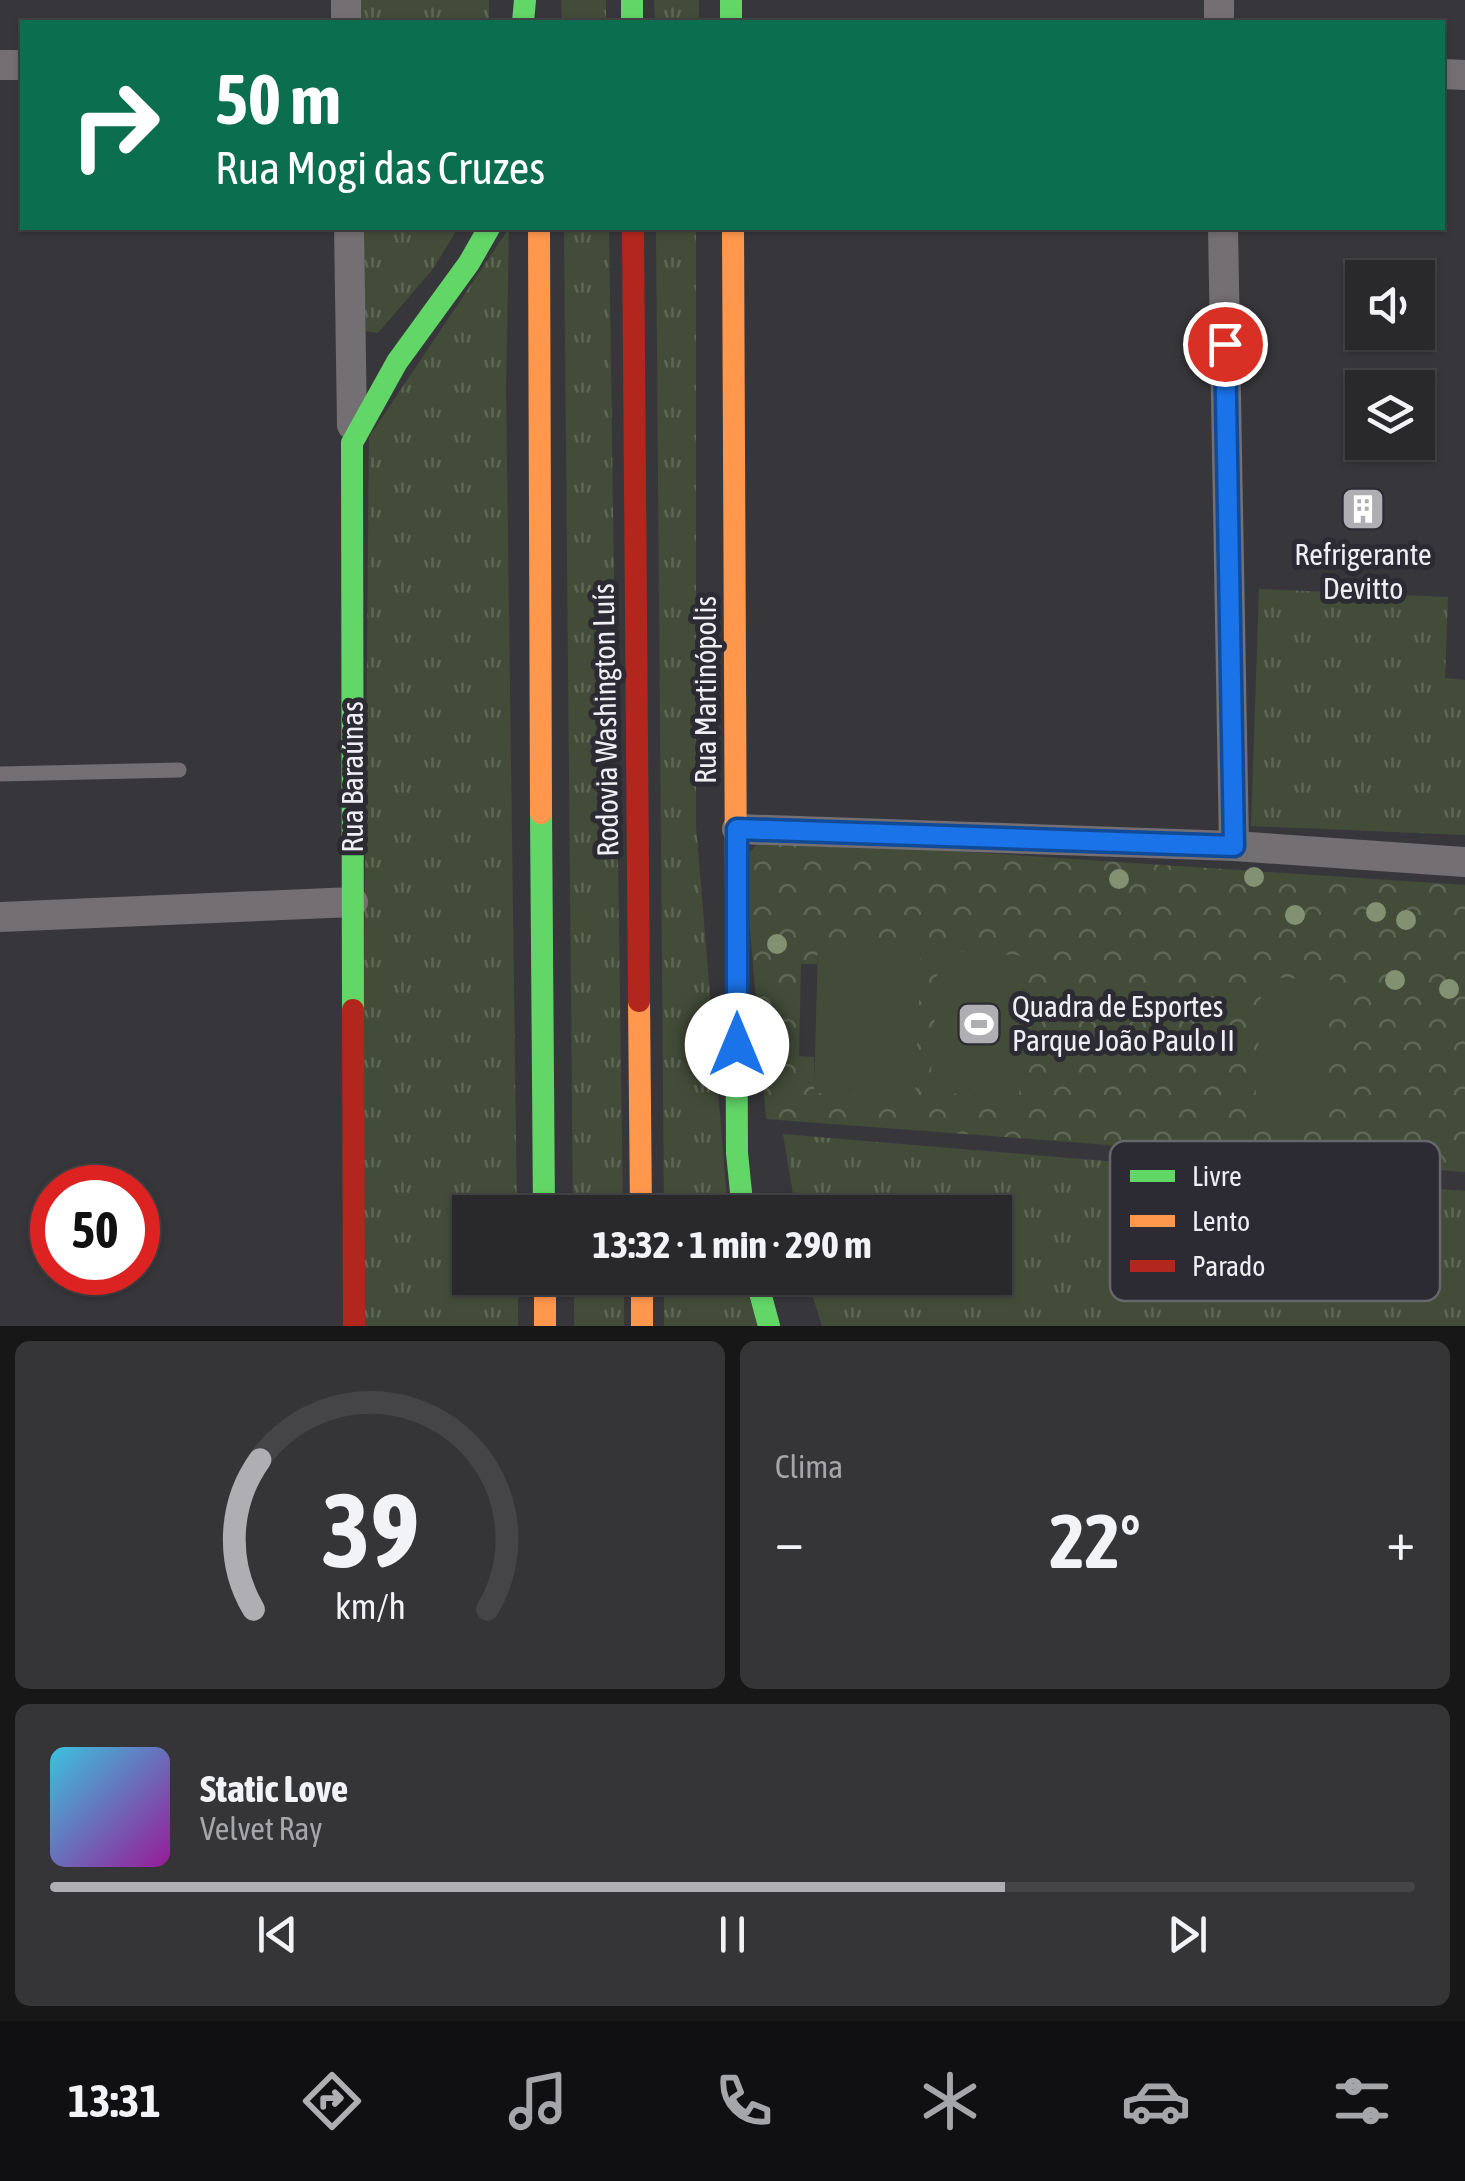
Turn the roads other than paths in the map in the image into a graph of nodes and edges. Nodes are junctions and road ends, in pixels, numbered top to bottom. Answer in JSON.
{"nodes":[{"id":1,"x":349,"y":230,"type":"edge"},
{"id":2,"x":488,"y":230,"type":"edge"},
{"id":3,"x":539,"y":230,"type":"edge"},
{"id":4,"x":633,"y":230,"type":"edge"},
{"id":5,"x":733,"y":230,"type":"edge"},
{"id":6,"x":1223,"y":230,"type":"edge"},
{"id":7,"x":352,"y":443,"type":"junction"},
{"id":8,"x":179,"y":770,"type":"dead end"},
{"id":9,"x":0,"y":774,"type":"edge"},
{"id":10,"x":737,"y":829,"type":"junction"},
{"id":11,"x":1234,"y":846,"type":"junction"},
{"id":12,"x":1465,"y":862,"type":"edge"},
{"id":13,"x":354,"y":902,"type":"junction"},
{"id":14,"x":0,"y":917,"type":"edge"},
{"id":15,"x":544,"y":1195,"type":"edge"},
{"id":16,"x":641,"y":1195,"type":"edge"},
{"id":17,"x":741,"y":1195,"type":"edge"},
{"id":18,"x":545,"y":1295,"type":"edge"},
{"id":19,"x":642,"y":1295,"type":"edge"},
{"id":20,"x":761,"y":1295,"type":"edge"},
{"id":21,"x":354,"y":1326,"type":"edge"},
{"id":22,"x":545,"y":1326,"type":"edge"},
{"id":23,"x":642,"y":1326,"type":"edge"},
{"id":24,"x":770,"y":1326,"type":"edge"}],
"edges":[{"from":1,"to":7,"type":"street","name":"Rua Baraúnas"},
{"from":2,"to":7,"type":"main road"},
{"from":3,"to":15,"type":"main road"},
{"from":4,"to":16,"type":"main road","name":"Rodovia Washington Luís"},
{"from":5,"to":10,"type":"main road","name":"Rua Martinópolis"},
{"from":6,"to":11,"type":"street"},
{"from":7,"to":13,"type":"main road","name":"Rua Baraúnas"},
{"from":8,"to":9,"type":"lane"},
{"from":10,"to":11,"type":"street"},
{"from":10,"to":17,"type":"main road","name":"Rua Martinópolis"},
{"from":11,"to":12,"type":"street"},
{"from":13,"to":14,"type":"street"},
{"from":13,"to":21,"type":"main road","name":"Rua Baraúnas"},
{"from":18,"to":22,"type":"main road"},
{"from":19,"to":23,"type":"main road"},
{"from":20,"to":24,"type":"main road"}]}
